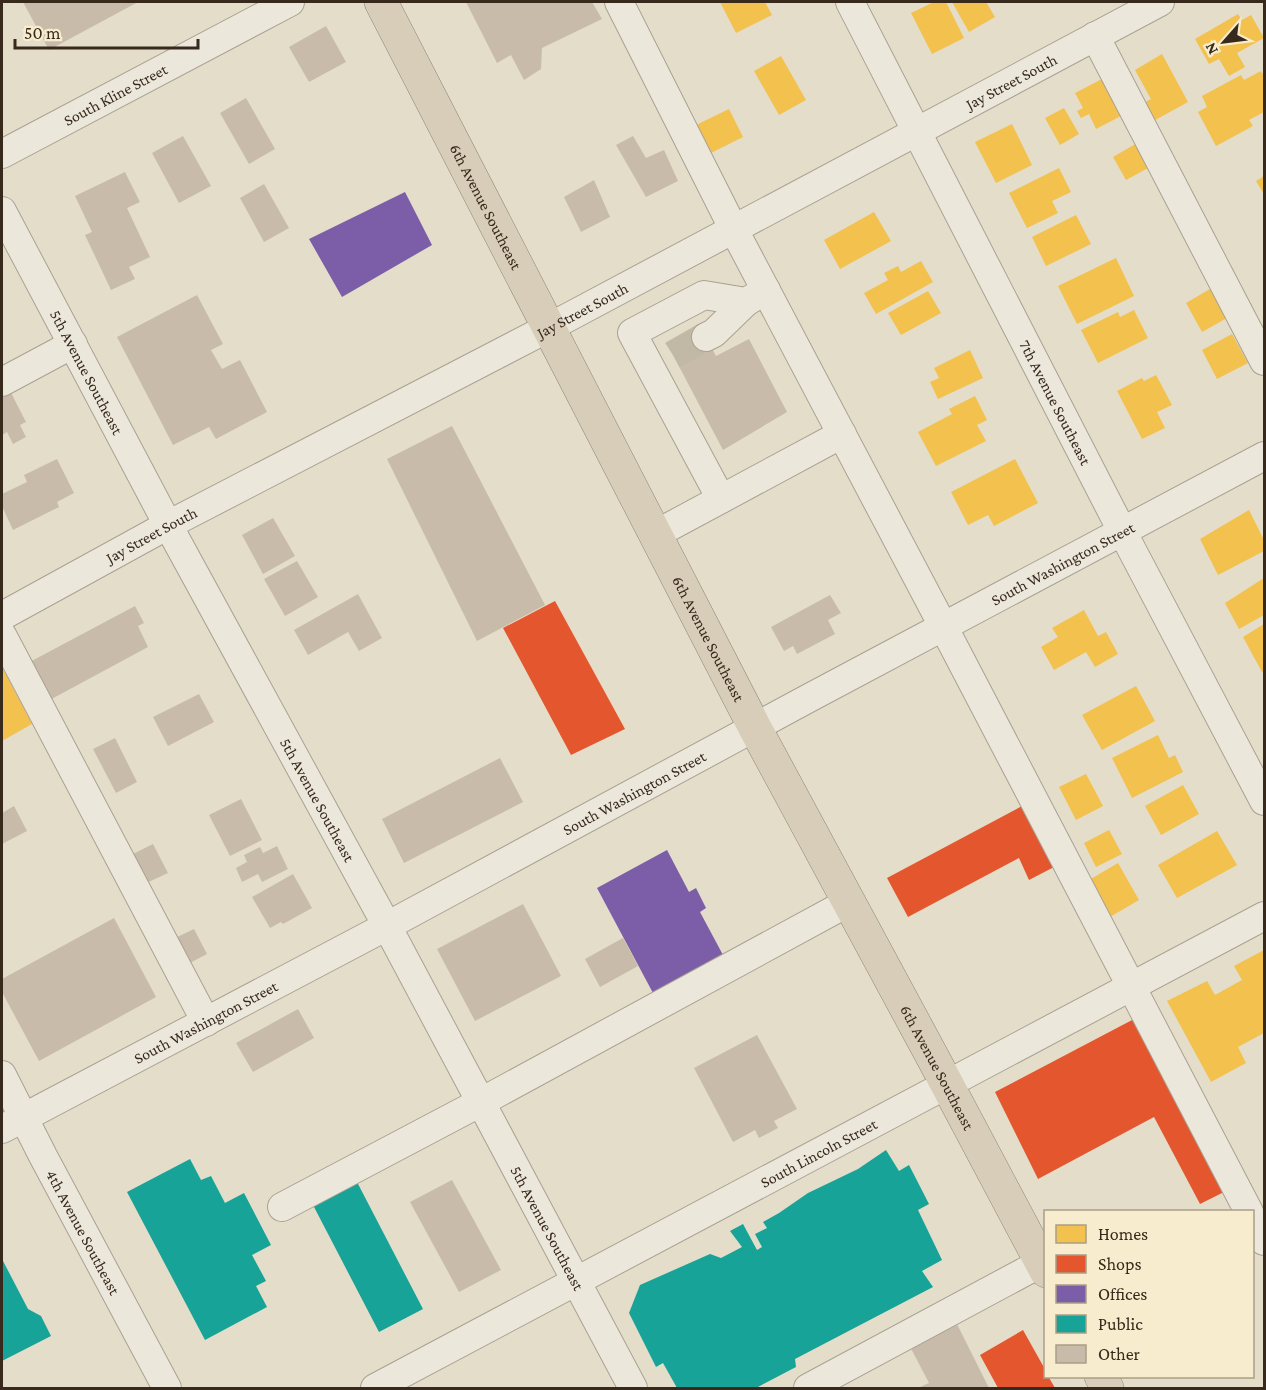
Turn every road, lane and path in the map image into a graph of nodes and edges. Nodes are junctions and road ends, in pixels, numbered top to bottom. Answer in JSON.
{"nodes":[{"id":1,"x":290,"y":2,"type":"edge"},
{"id":2,"x":381,"y":2,"type":"edge"},
{"id":3,"x":619,"y":2,"type":"edge"},
{"id":4,"x":850,"y":2,"type":"edge"},
{"id":5,"x":1160,"y":2,"type":"edge"},
{"id":6,"x":1095,"y":36,"type":"junction"},
{"id":7,"x":918,"y":132,"type":"junction"},
{"id":8,"x":2,"y":154,"type":"edge"},
{"id":9,"x":2,"y":211,"type":"edge"},
{"id":10,"x":734,"y":228,"type":"junction"},
{"id":11,"x":756,"y":296,"type":"junction"},
{"id":12,"x":550,"y":327,"type":"junction"},
{"id":13,"x":706,"y":337,"type":"tunnel mouth"},
{"id":14,"x":73,"y":344,"type":"junction"},
{"id":15,"x":1264,"y":361,"type":"edge"},
{"id":16,"x":2,"y":382,"type":"edge"},
{"id":17,"x":842,"y":434,"type":"junction"},
{"id":18,"x":1264,"y":456,"type":"edge"},
{"id":19,"x":721,"y":499,"type":"junction"},
{"id":20,"x":168,"y":525,"type":"junction"},
{"id":21,"x":1122,"y":531,"type":"junction"},
{"id":22,"x":656,"y":534,"type":"junction"},
{"id":23,"x":2,"y":616,"type":"edge"},
{"id":24,"x":944,"y":626,"type":"junction"},
{"id":25,"x":2,"y":635,"type":"edge"},
{"id":26,"x":755,"y":728,"type":"junction"},
{"id":27,"x":1264,"y":801,"type":"edge"},
{"id":28,"x":849,"y":902,"type":"junction"},
{"id":29,"x":1264,"y":916,"type":"edge"},
{"id":30,"x":387,"y":926,"type":"junction"},
{"id":31,"x":1131,"y":987,"type":"junction"},
{"id":32,"x":206,"y":1022,"type":"junction"},
{"id":33,"x":2,"y":1075,"type":"edge"},
{"id":34,"x":947,"y":1085,"type":"junction"},
{"id":35,"x":481,"y":1102,"type":"junction"},
{"id":36,"x":13,"y":1123,"type":"edge"},
{"id":37,"x":282,"y":1208,"type":"dead end"},
{"id":38,"x":1248,"y":1210,"type":"edge"},
{"id":39,"x":1254,"y":1222,"type":"edge"},
{"id":40,"x":1264,"y":1240,"type":"edge"},
{"id":41,"x":1043,"y":1267,"type":"edge"},
{"id":42,"x":576,"y":1282,"type":"junction"},
{"id":43,"x":167,"y":1389,"type":"edge"},
{"id":44,"x":375,"y":1389,"type":"edge"},
{"id":45,"x":633,"y":1389,"type":"edge"},
{"id":46,"x":808,"y":1389,"type":"edge"}],
"edges":[{"from":1,"to":8,"type":"street","name":"South Kline Street"},
{"from":2,"to":12,"type":"highway","name":"6th Avenue Southeast"},
{"from":3,"to":10,"type":"street"},
{"from":4,"to":7,"type":"street","name":"7th Avenue Southeast"},
{"from":5,"to":6,"type":"street","name":"Jay Street South"},
{"from":6,"to":7,"type":"street","name":"Jay Street South"},
{"from":6,"to":15,"type":"street"},
{"from":7,"to":10,"type":"street","name":"Jay Street South"},
{"from":7,"to":21,"type":"street","name":"7th Avenue Southeast"},
{"from":9,"to":14,"type":"street","name":"5th Avenue Southeast"},
{"from":10,"to":11,"type":"street"},
{"from":10,"to":12,"type":"street","name":"Jay Street South"},
{"from":11,"to":13,"type":"street"},
{"from":11,"to":17,"type":"street"},
{"from":11,"to":19,"type":"street"},
{"from":12,"to":20,"type":"street","name":"Jay Street South"},
{"from":12,"to":22,"type":"highway","name":"6th Avenue Southeast"},
{"from":14,"to":16,"type":"street"},
{"from":14,"to":20,"type":"street","name":"5th Avenue Southeast"},
{"from":17,"to":19,"type":"street"},
{"from":17,"to":24,"type":"street"},
{"from":18,"to":21,"type":"street","name":"South Washington Street"},
{"from":19,"to":22,"type":"street"},
{"from":20,"to":23,"type":"street","name":"Jay Street South"},
{"from":20,"to":30,"type":"street","name":"5th Avenue Southeast"},
{"from":21,"to":24,"type":"street","name":"South Washington Street"},
{"from":21,"to":27,"type":"street","name":"7th Avenue Southeast"},
{"from":22,"to":26,"type":"highway","name":"6th Avenue Southeast"},
{"from":24,"to":26,"type":"street","name":"South Washington Street"},
{"from":24,"to":31,"type":"street"},
{"from":25,"to":32,"type":"street"},
{"from":26,"to":28,"type":"highway","name":"6th Avenue Southeast"},
{"from":26,"to":30,"type":"street","name":"South Washington Street"},
{"from":28,"to":34,"type":"highway","name":"6th Avenue Southeast"},
{"from":28,"to":35,"type":"street"},
{"from":29,"to":31,"type":"street","name":"South Lincoln Street"},
{"from":30,"to":32,"type":"street","name":"South Washington Street"},
{"from":30,"to":35,"type":"street","name":"5th Avenue Southeast"},
{"from":31,"to":34,"type":"street","name":"South Lincoln Street"},
{"from":31,"to":38,"type":"street"},
{"from":32,"to":36,"type":"street","name":"South Washington Street"},
{"from":33,"to":36,"type":"street","name":"4th Avenue Southeast"},
{"from":34,"to":41,"type":"highway","name":"6th Avenue Southeast"},
{"from":34,"to":42,"type":"street","name":"South Lincoln Street"},
{"from":35,"to":37,"type":"street"},
{"from":35,"to":42,"type":"street","name":"5th Avenue Southeast"},
{"from":36,"to":43,"type":"street","name":"4th Avenue Southeast"},
{"from":39,"to":40,"type":"street"},
{"from":41,"to":46,"type":"street"},
{"from":42,"to":44,"type":"street","name":"South Lincoln Street"},
{"from":42,"to":45,"type":"street","name":"5th Avenue Southeast"}]}
